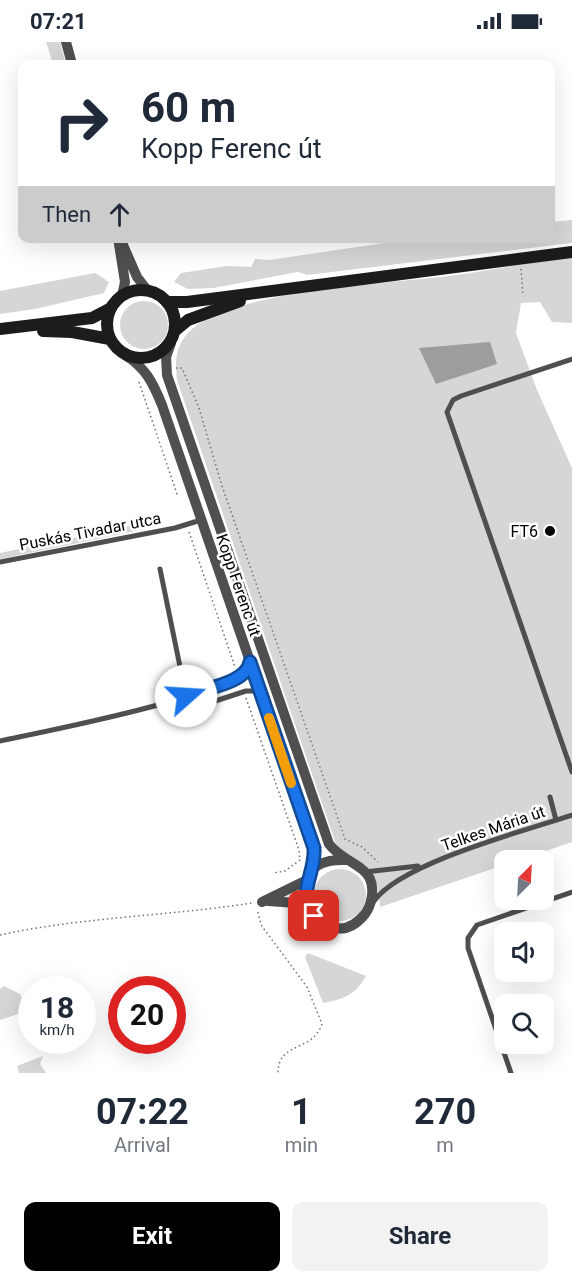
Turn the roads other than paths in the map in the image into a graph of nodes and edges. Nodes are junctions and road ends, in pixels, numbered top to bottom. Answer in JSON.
{"nodes":[{"id":1,"x":66,"y":42,"type":"edge"},
{"id":2,"x":71,"y":60,"type":"edge"},
{"id":3,"x":120,"y":243,"type":"edge"},
{"id":4,"x":121,"y":243,"type":"edge"},
{"id":5,"x":572,"y":252,"type":"edge"},
{"id":6,"x":147,"y":290,"type":"junction"},
{"id":7,"x":262,"y":293,"type":"junction"},
{"id":8,"x":122,"y":296,"type":"junction"},
{"id":9,"x":168,"y":302,"type":"junction"},
{"id":10,"x":111,"y":308,"type":"junction"},
{"id":11,"x":3,"y":329,"type":"edge"},
{"id":12,"x":176,"y":330,"type":"junction"},
{"id":13,"x":110,"y":339,"type":"junction"},
{"id":14,"x":171,"y":343,"type":"junction"},
{"id":15,"x":125,"y":355,"type":"junction"},
{"id":16,"x":572,"y":359,"type":"edge"},
{"id":17,"x":201,"y":519,"type":"junction"},
{"id":18,"x":0,"y":562,"type":"edge"},
{"id":19,"x":160,"y":569,"type":"dead end"},
{"id":20,"x":250,"y":662,"type":"junction"},
{"id":21,"x":260,"y":691,"type":"junction"},
{"id":22,"x":186,"y":696,"type":"junction"},
{"id":23,"x":158,"y":707,"type":"junction"},
{"id":24,"x":0,"y":741,"type":"edge"},
{"id":25,"x":569,"y":756,"type":"edge"},
{"id":26,"x":572,"y":772,"type":"edge"},
{"id":27,"x":550,"y":797,"type":"dead end"},
{"id":28,"x":572,"y":815,"type":"edge"},
{"id":29,"x":556,"y":820,"type":"junction"},
{"id":30,"x":345,"y":860,"type":"junction"},
{"id":31,"x":423,"y":866,"type":"junction"},
{"id":32,"x":314,"y":871,"type":"junction"},
{"id":33,"x":365,"y":872,"type":"junction"},
{"id":34,"x":307,"y":880,"type":"junction"},
{"id":35,"x":572,"y":892,"type":"edge"},
{"id":36,"x":309,"y":909,"type":"junction"},
{"id":37,"x":368,"y":910,"type":"junction"},
{"id":38,"x":511,"y":1073,"type":"edge"}],
"edges":[{"from":1,"to":2,"type":"street"},
{"from":3,"to":8,"type":"street"},
{"from":4,"to":6,"type":"street"},
{"from":5,"to":7,"type":"main road"},
{"from":6,"to":8,"type":"main road"},
{"from":6,"to":9,"type":"main road"},
{"from":7,"to":9,"type":"main road"},
{"from":7,"to":12,"type":"main road"},
{"from":8,"to":10,"type":"main road"},
{"from":9,"to":12,"type":"main road"},
{"from":10,"to":11,"type":"main road"},
{"from":10,"to":13,"type":"main road"},
{"from":11,"to":13,"type":"main road"},
{"from":12,"to":14,"type":"main road"},
{"from":13,"to":15,"type":"main road"},
{"from":14,"to":15,"type":"main road"},
{"from":14,"to":30,"type":"street","name":"Kopp Ferenc út"},
{"from":15,"to":17,"type":"street","name":"Kopp Ferenc út"},
{"from":16,"to":25,"type":"lane"},
{"from":17,"to":18,"type":"lane","name":"Puskás Tivadar utca"},
{"from":17,"to":20,"type":"street","name":"Kopp Ferenc út"},
{"from":19,"to":22,"type":"lane"},
{"from":20,"to":21,"type":"street","name":"Kopp Ferenc út"},
{"from":20,"to":22,"type":"lane"},
{"from":21,"to":23,"type":"lane"},
{"from":21,"to":32,"type":"street","name":"Kopp Ferenc út"},
{"from":22,"to":23,"type":"lane"},
{"from":23,"to":24,"type":"lane"},
{"from":25,"to":26,"type":"lane"},
{"from":27,"to":29,"type":"lane"},
{"from":28,"to":29,"type":"lane","name":"Telkes Mária út"},
{"from":29,"to":31,"type":"lane","name":"Telkes Mária út"},
{"from":30,"to":32,"type":"street"},
{"from":30,"to":33,"type":"street"},
{"from":31,"to":33,"type":"lane"},
{"from":31,"to":37,"type":"lane"},
{"from":32,"to":34,"type":"street"},
{"from":33,"to":37,"type":"street"},
{"from":34,"to":36,"type":"street"},
{"from":34,"to":36,"type":"street"},
{"from":35,"to":38,"type":"lane"},
{"from":36,"to":37,"type":"street"}]}
